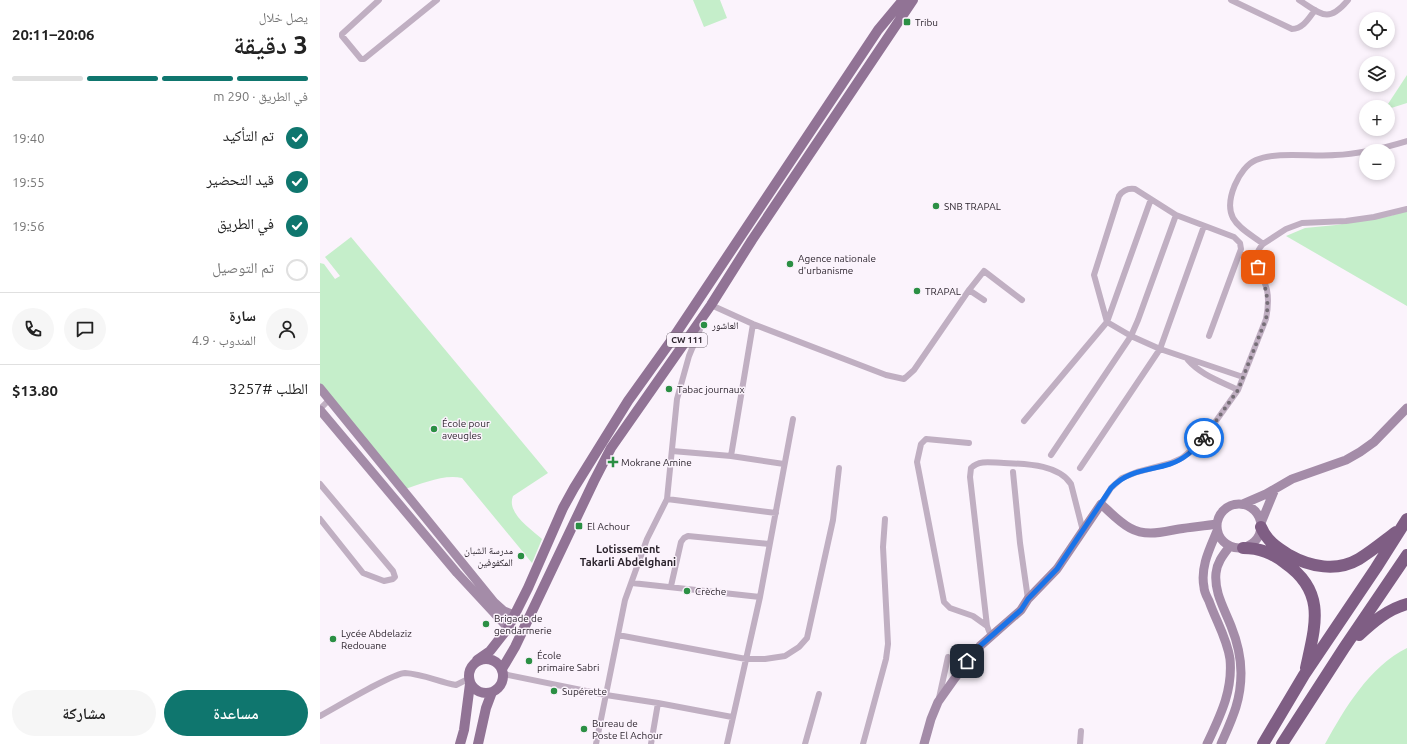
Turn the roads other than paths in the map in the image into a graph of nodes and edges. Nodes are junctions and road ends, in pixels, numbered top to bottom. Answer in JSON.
{"nodes":[{"id":1,"x":379,"y":0,"type":"edge"},
{"id":2,"x":437,"y":0,"type":"edge"},
{"id":3,"x":903,"y":0,"type":"edge"},
{"id":4,"x":913,"y":0,"type":"edge"},
{"id":5,"x":1231,"y":0,"type":"edge"},
{"id":6,"x":1299,"y":0,"type":"edge"},
{"id":7,"x":1348,"y":0,"type":"edge"},
{"id":8,"x":1315,"y":10,"type":"junction"},
{"id":9,"x":1407,"y":141,"type":"edge"},
{"id":10,"x":1151,"y":199,"type":"junction"},
{"id":11,"x":1407,"y":209,"type":"edge"},
{"id":12,"x":1176,"y":214,"type":"junction"},
{"id":13,"x":1204,"y":226,"type":"junction"},
{"id":14,"x":1263,"y":244,"type":"junction"},
{"id":15,"x":969,"y":290,"type":"junction"},
{"id":16,"x":984,"y":300,"type":"dead end"},
{"id":17,"x":1022,"y":300,"type":"dead end"},
{"id":18,"x":710,"y":305,"type":"junction"},
{"id":19,"x":1107,"y":322,"type":"junction"},
{"id":20,"x":753,"y":324,"type":"junction"},
{"id":21,"x":1131,"y":336,"type":"junction"},
{"id":22,"x":1209,"y":336,"type":"dead end"},
{"id":23,"x":1160,"y":349,"type":"junction"},
{"id":24,"x":1187,"y":358,"type":"junction"},
{"id":25,"x":1244,"y":377,"type":"junction"},
{"id":26,"x":320,"y":388,"type":"edge"},
{"id":27,"x":1238,"y":390,"type":"junction"},
{"id":28,"x":330,"y":400,"type":"junction"},
{"id":29,"x":1407,"y":408,"type":"edge"},
{"id":30,"x":320,"y":409,"type":"edge"},
{"id":31,"x":793,"y":419,"type":"dead end"},
{"id":32,"x":1024,"y":421,"type":"dead end"},
{"id":33,"x":969,"y":443,"type":"dead end"},
{"id":34,"x":672,"y":451,"type":"junction"},
{"id":35,"x":1050,"y":455,"type":"dead end"},
{"id":36,"x":731,"y":456,"type":"junction"},
{"id":37,"x":784,"y":464,"type":"junction"},
{"id":38,"x":839,"y":468,"type":"dead end"},
{"id":39,"x":1080,"y":468,"type":"dead end"},
{"id":40,"x":1014,"y":472,"type":"dead end"},
{"id":41,"x":320,"y":484,"type":"edge"},
{"id":42,"x":1275,"y":489,"type":"junction"},
{"id":43,"x":667,"y":499,"type":"junction"},
{"id":44,"x":1100,"y":504,"type":"junction"},
{"id":45,"x":1243,"y":504,"type":"junction"},
{"id":46,"x":776,"y":513,"type":"junction"},
{"id":47,"x":320,"y":519,"type":"edge"},
{"id":48,"x":885,"y":519,"type":"dead end"},
{"id":49,"x":1404,"y":524,"type":"edge"},
{"id":50,"x":1261,"y":525,"type":"junction"},
{"id":51,"x":1217,"y":528,"type":"junction"},
{"id":52,"x":1083,"y":532,"type":"junction"},
{"id":53,"x":769,"y":544,"type":"junction"},
{"id":54,"x":1230,"y":546,"type":"junction"},
{"id":55,"x":1243,"y":548,"type":"junction"},
{"id":56,"x":1276,"y":552,"type":"junction"},
{"id":57,"x":1407,"y":555,"type":"edge"},
{"id":58,"x":1293,"y":563,"type":"junction"},
{"id":59,"x":632,"y":583,"type":"junction"},
{"id":60,"x":671,"y":586,"type":"junction"},
{"id":61,"x":760,"y":597,"type":"junction"},
{"id":62,"x":1028,"y":599,"type":"junction"},
{"id":63,"x":1407,"y":604,"type":"edge"},
{"id":64,"x":514,"y":615,"type":"junction"},
{"id":65,"x":987,"y":626,"type":"junction"},
{"id":66,"x":508,"y":628,"type":"junction"},
{"id":67,"x":618,"y":635,"type":"junction"},
{"id":68,"x":991,"y":636,"type":"junction"},
{"id":69,"x":1344,"y":648,"type":"junction"},
{"id":70,"x":948,"y":657,"type":"dead end"},
{"id":71,"x":746,"y":659,"type":"junction"},
{"id":72,"x":477,"y":660,"type":"junction"},
{"id":73,"x":503,"y":671,"type":"junction"},
{"id":74,"x":1304,"y":675,"type":"junction"},
{"id":75,"x":469,"y":681,"type":"junction"},
{"id":76,"x":492,"y":692,"type":"junction"},
{"id":77,"x":819,"y":694,"type":"dead end"},
{"id":78,"x":606,"y":695,"type":"junction"},
{"id":79,"x":938,"y":702,"type":"junction"},
{"id":80,"x":658,"y":703,"type":"junction"},
{"id":81,"x":320,"y":716,"type":"edge"},
{"id":82,"x":732,"y":717,"type":"junction"},
{"id":83,"x":1081,"y":731,"type":"dead end"},
{"id":84,"x":460,"y":744,"type":"edge"},
{"id":85,"x":478,"y":744,"type":"edge"},
{"id":86,"x":596,"y":744,"type":"edge"},
{"id":87,"x":651,"y":744,"type":"edge"},
{"id":88,"x":727,"y":744,"type":"edge"},
{"id":89,"x":805,"y":744,"type":"edge"},
{"id":90,"x":863,"y":744,"type":"edge"},
{"id":91,"x":924,"y":744,"type":"edge"},
{"id":92,"x":1080,"y":744,"type":"edge"},
{"id":93,"x":1207,"y":744,"type":"edge"},
{"id":94,"x":1221,"y":744,"type":"edge"},
{"id":95,"x":1263,"y":744,"type":"edge"},
{"id":96,"x":1282,"y":744,"type":"edge"}],
"edges":[{"from":1,"to":2,"type":"street"},
{"from":3,"to":64,"type":"main road"},
{"from":4,"to":18,"type":"main road","number":"CW 111"},
{"from":5,"to":8,"type":"street"},
{"from":6,"to":8,"type":"street"},
{"from":7,"to":8,"type":"street"},
{"from":9,"to":14,"type":"street"},
{"from":10,"to":12,"type":"street"},
{"from":10,"to":19,"type":"street"},
{"from":10,"to":19,"type":"street"},
{"from":11,"to":14,"type":"street"},
{"from":12,"to":13,"type":"street"},
{"from":12,"to":21,"type":"street"},
{"from":13,"to":22,"type":"street"},
{"from":13,"to":23,"type":"street"},
{"from":14,"to":25,"type":"street"},
{"from":15,"to":16,"type":"street"},
{"from":15,"to":17,"type":"street"},
{"from":15,"to":20,"type":"street"},
{"from":18,"to":20,"type":"street"},
{"from":18,"to":34,"type":"street"},
{"from":18,"to":73,"type":"main road","number":"CW 111"},
{"from":19,"to":21,"type":"street"},
{"from":19,"to":32,"type":"street"},
{"from":20,"to":36,"type":"street"},
{"from":21,"to":23,"type":"street"},
{"from":21,"to":35,"type":"street"},
{"from":23,"to":24,"type":"street"},
{"from":23,"to":39,"type":"street"},
{"from":24,"to":25,"type":"street"},
{"from":24,"to":27,"type":"street"},
{"from":25,"to":27,"type":"street"},
{"from":26,"to":28,"type":"street"},
{"from":27,"to":44,"type":"street"},
{"from":28,"to":30,"type":"street"},
{"from":28,"to":64,"type":"street"},
{"from":29,"to":42,"type":"street"},
{"from":30,"to":66,"type":"street"},
{"from":31,"to":37,"type":"street"},
{"from":33,"to":65,"type":"street"},
{"from":34,"to":36,"type":"street"},
{"from":34,"to":43,"type":"street"},
{"from":36,"to":37,"type":"street"},
{"from":37,"to":46,"type":"street"},
{"from":38,"to":71,"type":"street"},
{"from":40,"to":62,"type":"street"},
{"from":41,"to":47,"type":"street"},
{"from":42,"to":45,"type":"street"},
{"from":42,"to":50,"type":"street"},
{"from":43,"to":46,"type":"street"},
{"from":43,"to":59,"type":"street"},
{"from":44,"to":51,"type":"street"},
{"from":44,"to":52,"type":"street"},
{"from":45,"to":50,"type":"street"},
{"from":45,"to":51,"type":"street"},
{"from":46,"to":53,"type":"street"},
{"from":48,"to":90,"type":"street"},
{"from":49,"to":58,"type":"highway"},
{"from":49,"to":74,"type":"highway"},
{"from":50,"to":55,"type":"street"},
{"from":50,"to":56,"type":"highway"},
{"from":51,"to":54,"type":"street"},
{"from":51,"to":93,"type":"street"},
{"from":52,"to":62,"type":"street"},
{"from":52,"to":65,"type":"street"},
{"from":53,"to":60,"type":"street"},
{"from":53,"to":61,"type":"street"},
{"from":54,"to":55,"type":"street"},
{"from":54,"to":94,"type":"street"},
{"from":55,"to":56,"type":"highway"},
{"from":56,"to":58,"type":"highway"},
{"from":57,"to":69,"type":"highway"},
{"from":58,"to":74,"type":"highway"},
{"from":59,"to":60,"type":"street"},
{"from":59,"to":67,"type":"street"},
{"from":60,"to":61,"type":"street"},
{"from":61,"to":71,"type":"street"},
{"from":62,"to":68,"type":"street"},
{"from":63,"to":69,"type":"highway"},
{"from":64,"to":66,"type":"main road"},
{"from":65,"to":68,"type":"street"},
{"from":66,"to":72,"type":"main road"},
{"from":67,"to":71,"type":"street"},
{"from":67,"to":78,"type":"street"},
{"from":68,"to":79,"type":"street"},
{"from":69,"to":96,"type":"highway"},
{"from":70,"to":79,"type":"street"},
{"from":71,"to":82,"type":"street"},
{"from":72,"to":73,"type":"main road"},
{"from":72,"to":75,"type":"main road"},
{"from":73,"to":76,"type":"main road"},
{"from":73,"to":78,"type":"street"},
{"from":74,"to":95,"type":"highway"},
{"from":75,"to":76,"type":"main road"},
{"from":75,"to":81,"type":"street"},
{"from":75,"to":84,"type":"main road"},
{"from":76,"to":85,"type":"main road"},
{"from":77,"to":89,"type":"street"},
{"from":78,"to":80,"type":"street"},
{"from":78,"to":86,"type":"street"},
{"from":79,"to":91,"type":"street"},
{"from":80,"to":82,"type":"street"},
{"from":80,"to":87,"type":"street"},
{"from":82,"to":88,"type":"street"},
{"from":83,"to":92,"type":"street"}]}
